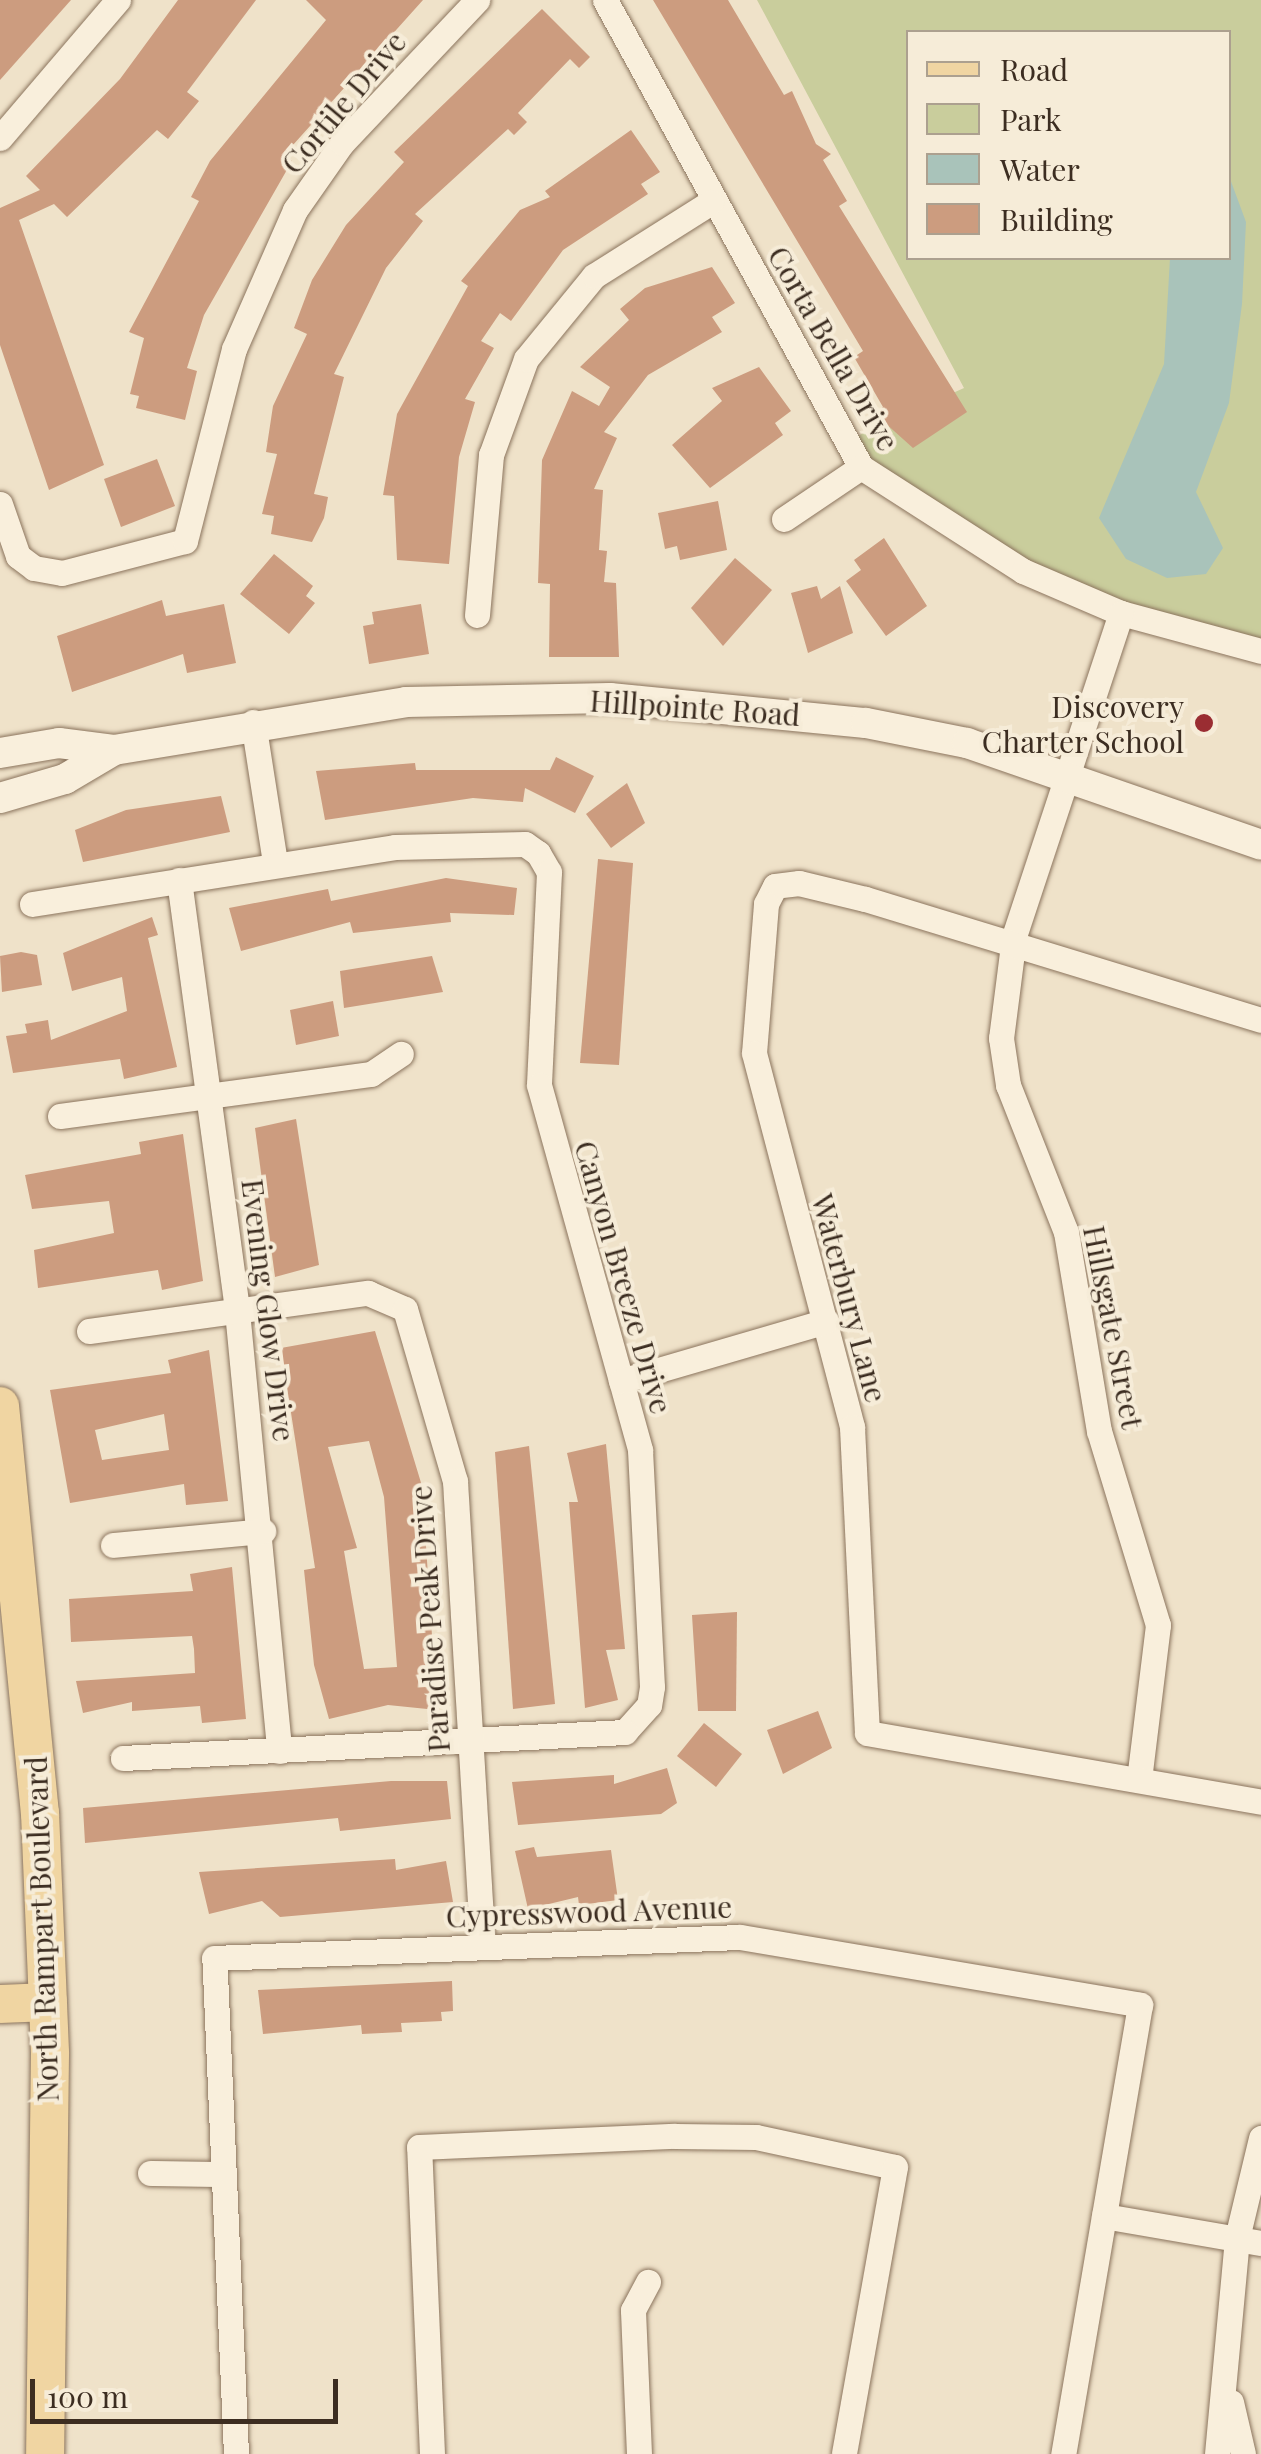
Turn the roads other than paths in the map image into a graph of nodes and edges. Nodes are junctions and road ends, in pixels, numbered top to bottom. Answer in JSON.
{"nodes":[{"id":1,"x":118,"y":0,"type":"edge"},
{"id":2,"x":477,"y":0,"type":"edge"},
{"id":3,"x":605,"y":0,"type":"edge"},
{"id":4,"x":0,"y":138,"type":"edge"},
{"id":5,"x":711,"y":202,"type":"junction"},
{"id":6,"x":861,"y":467,"type":"junction"},
{"id":7,"x":0,"y":504,"type":"edge"},
{"id":8,"x":784,"y":519,"type":"dead end"},
{"id":9,"x":1121,"y":613,"type":"junction"},
{"id":10,"x":477,"y":615,"type":"dead end"},
{"id":11,"x":1261,"y":651,"type":"edge"},
{"id":12,"x":253,"y":722,"type":"junction"},
{"id":13,"x":114,"y":750,"type":"junction"},
{"id":14,"x":0,"y":753,"type":"edge"},
{"id":15,"x":1063,"y":775,"type":"junction"},
{"id":16,"x":0,"y":798,"type":"edge"},
{"id":17,"x":1261,"y":844,"type":"edge"},
{"id":18,"x":276,"y":862,"type":"junction"},
{"id":19,"x":179,"y":880,"type":"junction"},
{"id":20,"x":32,"y":904,"type":"dead end"},
{"id":21,"x":1014,"y":937,"type":"junction"},
{"id":22,"x":1261,"y":1020,"type":"edge"},
{"id":23,"x":401,"y":1054,"type":"dead end"},
{"id":24,"x":208,"y":1096,"type":"junction"},
{"id":25,"x":60,"y":1116,"type":"dead end"},
{"id":26,"x":237,"y":1312,"type":"junction"},
{"id":27,"x":826,"y":1321,"type":"junction"},
{"id":28,"x":89,"y":1332,"type":"dead end"},
{"id":29,"x":621,"y":1381,"type":"junction"},
{"id":30,"x":0,"y":1406,"type":"edge"},
{"id":31,"x":4,"y":1490,"type":"edge"},
{"id":32,"x":262,"y":1532,"type":"junction"},
{"id":33,"x":113,"y":1545,"type":"dead end"},
{"id":34,"x":469,"y":1743,"type":"junction"},
{"id":35,"x":279,"y":1751,"type":"junction"},
{"id":36,"x":123,"y":1758,"type":"dead end"},
{"id":37,"x":1138,"y":1780,"type":"junction"},
{"id":38,"x":1261,"y":1802,"type":"edge"},
{"id":39,"x":483,"y":1946,"type":"junction"},
{"id":40,"x":48,"y":2002,"type":"junction"},
{"id":41,"x":0,"y":2004,"type":"edge"},
{"id":42,"x":1261,"y":2138,"type":"edge"},
{"id":43,"x":150,"y":2173,"type":"dead end"},
{"id":44,"x":220,"y":2174,"type":"junction"},
{"id":45,"x":1104,"y":2216,"type":"junction"},
{"id":46,"x":1249,"y":2240,"type":"edge"},
{"id":47,"x":648,"y":2282,"type":"dead end"},
{"id":48,"x":1228,"y":2387,"type":"junction"},
{"id":49,"x":45,"y":2454,"type":"edge"},
{"id":50,"x":236,"y":2454,"type":"edge"},
{"id":51,"x":432,"y":2454,"type":"edge"},
{"id":52,"x":639,"y":2454,"type":"edge"},
{"id":53,"x":844,"y":2454,"type":"edge"},
{"id":54,"x":1063,"y":2454,"type":"edge"},
{"id":55,"x":1216,"y":2454,"type":"edge"},
{"id":56,"x":1243,"y":2454,"type":"edge"}],
"edges":[{"from":1,"to":4,"type":"street"},
{"from":2,"to":7,"type":"street","name":"Cortile Drive"},
{"from":3,"to":5,"type":"street","name":"Corta Bella Drive"},
{"from":5,"to":6,"type":"street","name":"Corta Bella Drive"},
{"from":5,"to":10,"type":"street"},
{"from":6,"to":8,"type":"street"},
{"from":6,"to":9,"type":"street","name":"Corta Bella Drive"},
{"from":9,"to":11,"type":"street","name":"Corta Bella Drive"},
{"from":9,"to":15,"type":"street","name":"Hillsgate Street"},
{"from":12,"to":13,"type":"street","name":"Hillpointe Road"},
{"from":12,"to":15,"type":"street","name":"Hillpointe Road"},
{"from":12,"to":18,"type":"street"},
{"from":13,"to":14,"type":"street","name":"Hillpointe Road"},
{"from":13,"to":16,"type":"street","name":"Hillpointe Road"},
{"from":15,"to":17,"type":"street","name":"Hillpointe Road"},
{"from":15,"to":21,"type":"street","name":"Hillsgate Street"},
{"from":18,"to":19,"type":"street"},
{"from":18,"to":29,"type":"street","name":"Canyon Breeze Drive"},
{"from":19,"to":20,"type":"street"},
{"from":19,"to":24,"type":"street","name":"Evening Glow Drive"},
{"from":21,"to":22,"type":"street"},
{"from":21,"to":27,"type":"street","name":"Waterbury Lane"},
{"from":21,"to":37,"type":"street","name":"Hillsgate Street"},
{"from":23,"to":24,"type":"street"},
{"from":24,"to":25,"type":"street"},
{"from":24,"to":26,"type":"street","name":"Evening Glow Drive"},
{"from":26,"to":28,"type":"street"},
{"from":26,"to":32,"type":"street","name":"Evening Glow Drive"},
{"from":26,"to":34,"type":"street","name":"Paradise Peak Drive"},
{"from":27,"to":29,"type":"street"},
{"from":27,"to":37,"type":"street","name":"Waterbury Lane"},
{"from":29,"to":34,"type":"street","name":"Canyon Breeze Drive"},
{"from":30,"to":31,"type":"main road","name":"North Rampart Boulevard"},
{"from":31,"to":40,"type":"main road","name":"North Rampart Boulevard"},
{"from":32,"to":33,"type":"street"},
{"from":32,"to":35,"type":"street","name":"Evening Glow Drive"},
{"from":34,"to":35,"type":"street"},
{"from":34,"to":39,"type":"street","name":"Paradise Peak Drive"},
{"from":35,"to":36,"type":"street"},
{"from":37,"to":38,"type":"street"},
{"from":39,"to":44,"type":"street","name":"Cypresswood Avenue"},
{"from":39,"to":45,"type":"street","name":"Cypresswood Avenue"},
{"from":40,"to":41,"type":"main road"},
{"from":40,"to":49,"type":"main road","name":"North Rampart Boulevard"},
{"from":42,"to":46,"type":"street"},
{"from":43,"to":44,"type":"street"},
{"from":44,"to":50,"type":"street"},
{"from":45,"to":46,"type":"street"},
{"from":45,"to":54,"type":"street"},
{"from":46,"to":48,"type":"street"},
{"from":47,"to":52,"type":"street"},
{"from":48,"to":55,"type":"street"},
{"from":48,"to":56,"type":"street"},
{"from":51,"to":53,"type":"street"}]}
